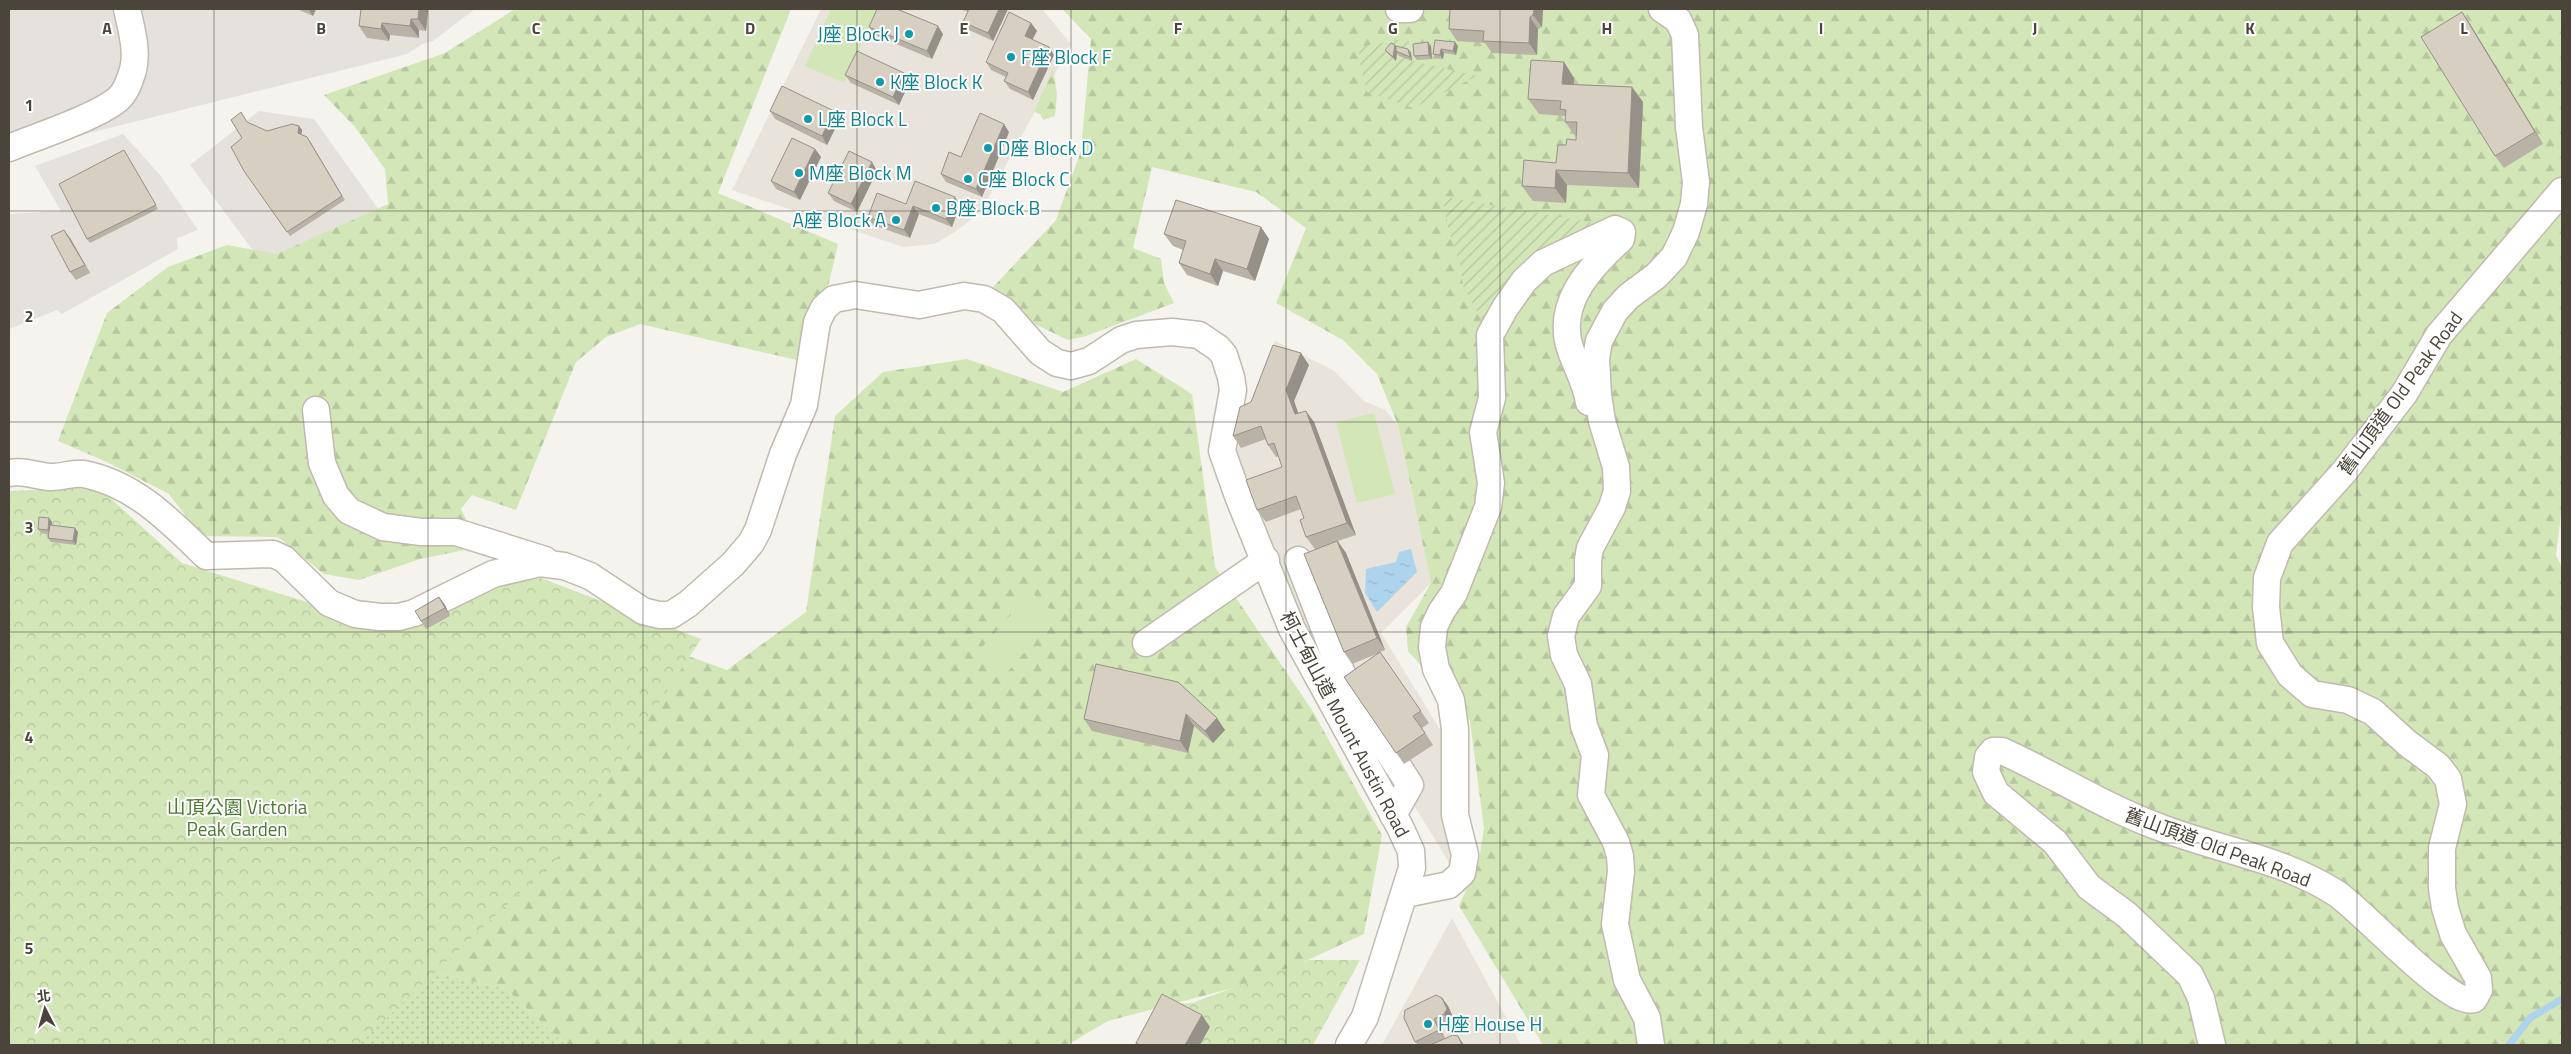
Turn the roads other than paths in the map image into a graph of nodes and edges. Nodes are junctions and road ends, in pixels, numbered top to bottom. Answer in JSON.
{"nodes":[{"id":1,"x":127,"y":9,"type":"edge"},
{"id":2,"x":1399,"y":9,"type":"edge"},
{"id":3,"x":1410,"y":9,"type":"edge"},
{"id":4,"x":1662,"y":9,"type":"edge"},
{"id":5,"x":9,"y":148,"type":"edge"},
{"id":6,"x":2562,"y":190,"type":"edge"},
{"id":7,"x":316,"y":410,"type":"dead end"},
{"id":8,"x":1602,"y":421,"type":"junction"},
{"id":9,"x":9,"y":473,"type":"edge"},
{"id":10,"x":1266,"y":560,"type":"junction"},
{"id":11,"x":1298,"y":560,"type":"dead end"},
{"id":12,"x":564,"y":566,"type":"junction"},
{"id":13,"x":1146,"y":643,"type":"dead end"},
{"id":14,"x":1393,"y":815,"type":"junction"},
{"id":15,"x":1405,"y":894,"type":"junction"},
{"id":16,"x":1349,"y":1045,"type":"edge"},
{"id":17,"x":1651,"y":1045,"type":"edge"},
{"id":18,"x":2212,"y":1045,"type":"edge"}],
"edges":[{"from":1,"to":5,"type":"street"},
{"from":2,"to":3,"type":"street"},
{"from":4,"to":8,"type":"street"},
{"from":6,"to":18,"type":"street","name":"舊山頂道 Old Peak Road"},
{"from":7,"to":12,"type":"street"},
{"from":8,"to":15,"type":"street"},
{"from":8,"to":17,"type":"street"},
{"from":9,"to":12,"type":"street","name":"柯士甸山道 Mount Austin Road"},
{"from":10,"to":12,"type":"street","name":"柯士甸山道 Mount Austin Road"},
{"from":10,"to":13,"type":"street"},
{"from":10,"to":14,"type":"street","name":"柯士甸山道 Mount Austin Road"},
{"from":11,"to":14,"type":"street"},
{"from":14,"to":15,"type":"street","name":"柯士甸山道 Mount Austin Road"},
{"from":15,"to":16,"type":"street","name":"柯士甸山道 Mount Austin Road"}]}
